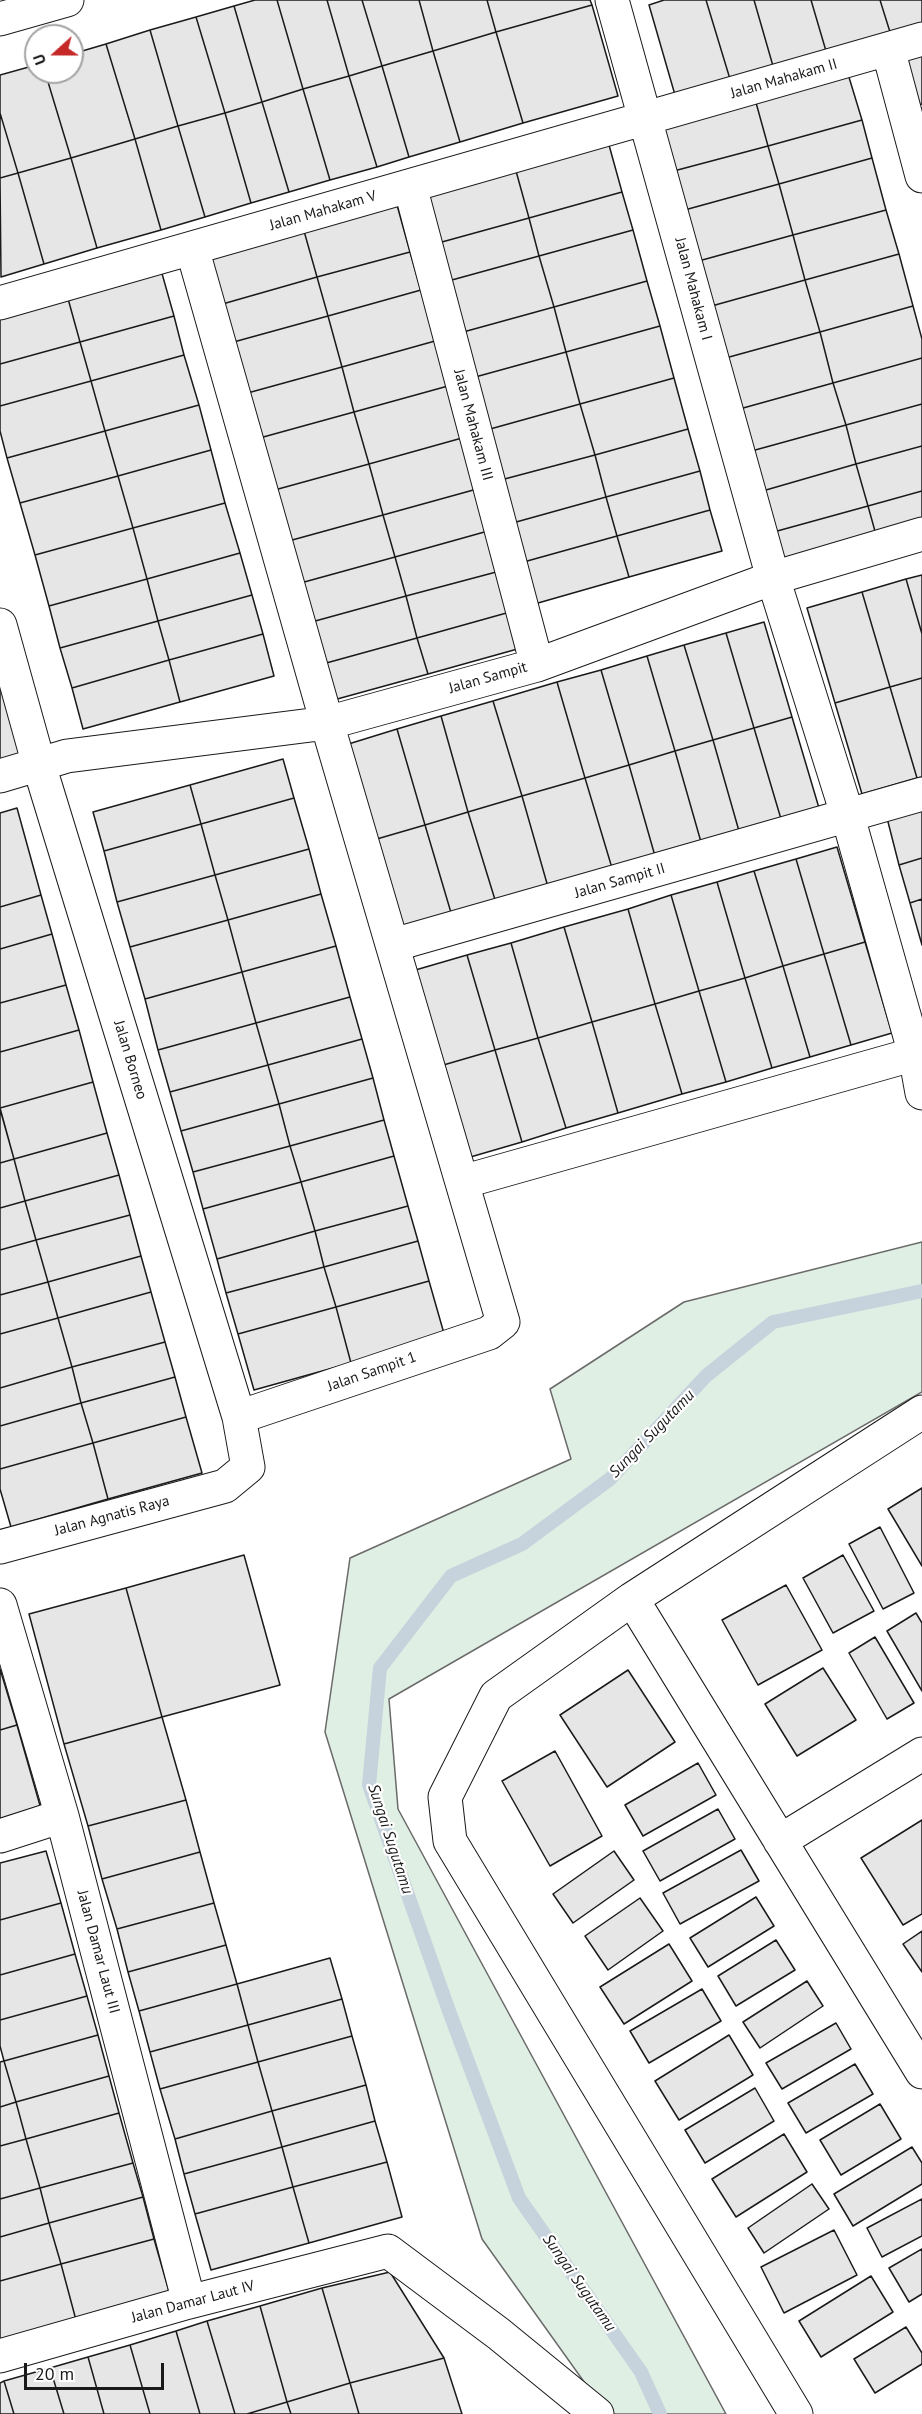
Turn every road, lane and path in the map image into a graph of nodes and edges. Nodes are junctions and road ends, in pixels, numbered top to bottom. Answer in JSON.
{"nodes":[{"id":1,"x":67,"y":0,"type":"edge"},
{"id":2,"x":612,"y":0,"type":"edge"},
{"id":3,"x":0,"y":19,"type":"edge"},
{"id":4,"x":922,"y":39,"type":"edge"},
{"id":5,"x":888,"y":49,"type":"junction"},
{"id":6,"x":646,"y":118,"type":"junction"},
{"id":7,"x":922,"y":176,"type":"edge"},
{"id":8,"x":410,"y":186,"type":"junction"},
{"id":9,"x":192,"y":248,"type":"junction"},
{"id":10,"x":0,"y":303,"type":"edge"},
{"id":11,"x":922,"y":534,"type":"edge"},
{"id":12,"x":773,"y":578,"type":"junction"},
{"id":13,"x":0,"y":625,"type":"edge"},
{"id":14,"x":537,"y":665,"type":"junction"},
{"id":15,"x":327,"y":723,"type":"junction"},
{"id":16,"x":39,"y":765,"type":"junction"},
{"id":17,"x":0,"y":776,"type":"edge"},
{"id":18,"x":922,"y":794,"type":"edge"},
{"id":19,"x":848,"y":816,"type":"junction"},
{"id":20,"x":393,"y":945,"type":"junction"},
{"id":21,"x":915,"y":1054,"type":"junction"},
{"id":22,"x":922,"y":1093,"type":"edge"},
{"id":23,"x":462,"y":1182,"type":"junction"},
{"id":24,"x":922,"y":1412,"type":"edge"},
{"id":25,"x":239,"y":1418,"type":"junction"},
{"id":26,"x":225,"y":1486,"type":"joint"},
{"id":27,"x":0,"y":1547,"type":"edge"},
{"id":28,"x":632,"y":1599,"type":"junction"},
{"id":29,"x":0,"y":1605,"type":"edge"},
{"id":30,"x":922,"y":1754,"type":"edge"},
{"id":31,"x":62,"y":1816,"type":"junction"},
{"id":32,"x":0,"y":1836,"type":"edge"},
{"id":33,"x":780,"y":1841,"type":"junction"},
{"id":34,"x":922,"y":2072,"type":"edge"},
{"id":35,"x":189,"y":2302,"type":"junction"},
{"id":36,"x":0,"y":2356,"type":"edge"},
{"id":37,"x":597,"y":2414,"type":"edge"},
{"id":38,"x":796,"y":2414,"type":"edge"}],
"edges":[{"from":1,"to":3,"type":"street"},
{"from":2,"to":6,"type":"street","name":"Jalan Mahakam I"},
{"from":4,"to":5,"type":"street","name":"Jalan Mahakam II"},
{"from":5,"to":6,"type":"street","name":"Jalan Mahakam II"},
{"from":5,"to":7,"type":"street"},
{"from":6,"to":8,"type":"street","name":"Jalan Mahakam V"},
{"from":6,"to":12,"type":"street","name":"Jalan Mahakam I"},
{"from":8,"to":9,"type":"street","name":"Jalan Mahakam V"},
{"from":8,"to":14,"type":"street","name":"Jalan Mahakam III"},
{"from":9,"to":10,"type":"street","name":"Jalan Mahakam V"},
{"from":9,"to":15,"type":"street"},
{"from":11,"to":12,"type":"street","name":"Jalan Sampit"},
{"from":12,"to":14,"type":"street","name":"Jalan Sampit"},
{"from":12,"to":19,"type":"street","name":"Jalan Mahakam I"},
{"from":13,"to":16,"type":"street","name":"Jalan Borneo"},
{"from":14,"to":15,"type":"street","name":"Jalan Sampit"},
{"from":15,"to":16,"type":"street","name":"Jalan Sampit"},
{"from":15,"to":20,"type":"street"},
{"from":16,"to":17,"type":"street","name":"Jalan Sampit"},
{"from":16,"to":25,"type":"street","name":"Jalan Borneo"},
{"from":18,"to":19,"type":"street","name":"Jalan Sampit II"},
{"from":19,"to":20,"type":"street","name":"Jalan Sampit II"},
{"from":19,"to":21,"type":"street","name":"Jalan Mahakam I"},
{"from":20,"to":23,"type":"street"},
{"from":21,"to":22,"type":"street","name":"Jalan Mahakam I"},
{"from":21,"to":23,"type":"street"},
{"from":23,"to":25,"type":"street","name":"Jalan Sampit 1"},
{"from":24,"to":28,"type":"street"},
{"from":25,"to":26,"type":"street","name":"Jalan Borneo"},
{"from":26,"to":27,"type":"street","name":"Jalan Agnatis Raya"},
{"from":28,"to":33,"type":"street"},
{"from":28,"to":38,"type":"street"},
{"from":29,"to":31,"type":"street","name":"Jalan Damar Laut III"},
{"from":30,"to":33,"type":"street"},
{"from":31,"to":32,"type":"street"},
{"from":31,"to":35,"type":"street","name":"Jalan Damar Laut III"},
{"from":33,"to":34,"type":"street"},
{"from":35,"to":36,"type":"street","name":"Jalan Damar Laut IV"},
{"from":35,"to":37,"type":"street","name":"Jalan Damar Laut IV"}]}
